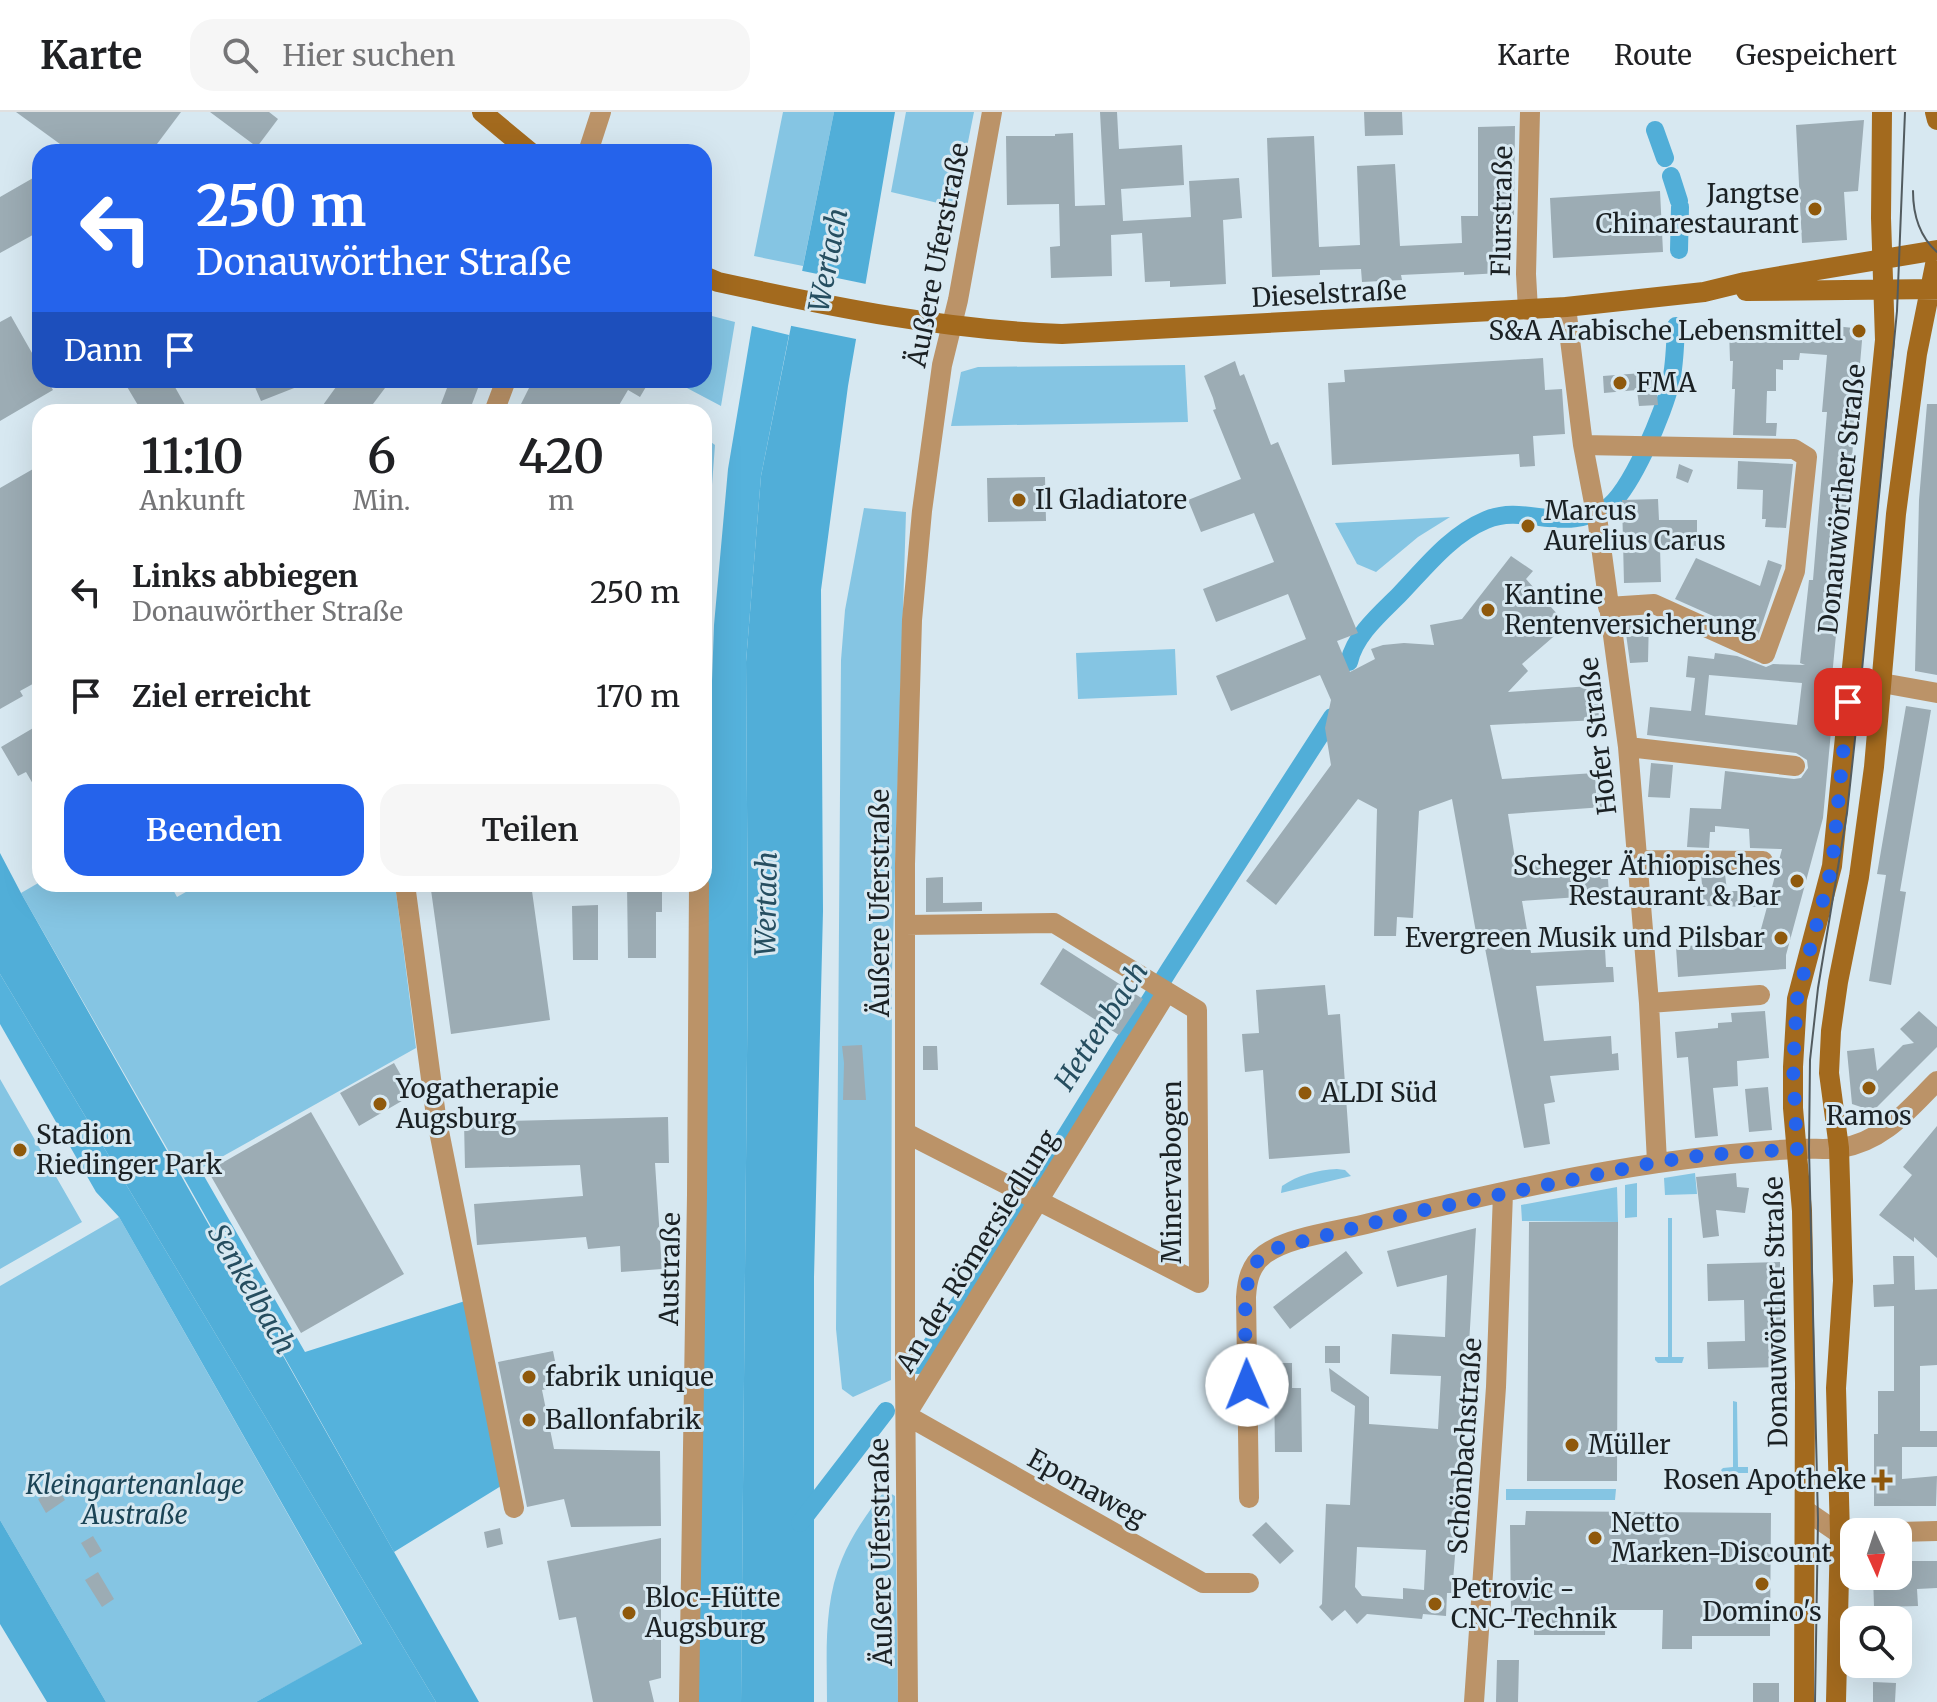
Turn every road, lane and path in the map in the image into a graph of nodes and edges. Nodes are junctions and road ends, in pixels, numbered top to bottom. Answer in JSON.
{"nodes":[{"id":1,"x":482,"y":112,"type":"edge"},
{"id":2,"x":601,"y":112,"type":"edge"},
{"id":3,"x":992,"y":112,"type":"edge"},
{"id":4,"x":1530,"y":112,"type":"edge"},
{"id":5,"x":1882,"y":112,"type":"edge"},
{"id":6,"x":1935,"y":112,"type":"edge"},
{"id":7,"x":1937,"y":120,"type":"edge"},
{"id":8,"x":520,"y":144,"type":"edge"},
{"id":9,"x":591,"y":144,"type":"edge"},
{"id":10,"x":1937,"y":252,"type":"edge"},
{"id":11,"x":1883,"y":258,"type":"junction"},
{"id":12,"x":712,"y":279,"type":"edge"},
{"id":13,"x":1885,"y":288,"type":"junction"},
{"id":14,"x":1934,"y":289,"type":"edge"},
{"id":15,"x":1710,"y":291,"type":"junction"},
{"id":16,"x":1566,"y":307,"type":"junction"},
{"id":17,"x":1528,"y":310,"type":"junction"},
{"id":18,"x":951,"y":326,"type":"junction"},
{"id":19,"x":1583,"y":445,"type":"junction"},
{"id":20,"x":1608,"y":607,"type":"junction"},
{"id":21,"x":1882,"y":683,"type":"junction"},
{"id":22,"x":1937,"y":693,"type":"edge"},
{"id":23,"x":1628,"y":747,"type":"junction"},
{"id":24,"x":1795,"y":766,"type":"dead end"},
{"id":25,"x":1639,"y":860,"type":"junction"},
{"id":26,"x":1763,"y":861,"type":"dead end"},
{"id":27,"x":406,"y":892,"type":"edge"},
{"id":28,"x":699,"y":892,"type":"edge"},
{"id":29,"x":905,"y":925,"type":"junction"},
{"id":30,"x":1167,"y":992,"type":"junction"},
{"id":31,"x":1760,"y":995,"type":"dead end"},
{"id":32,"x":1649,"y":1003,"type":"junction"},
{"id":33,"x":1937,"y":1081,"type":"edge"},
{"id":34,"x":906,"y":1133,"type":"junction"},
{"id":35,"x":1839,"y":1148,"type":"junction"},
{"id":36,"x":1797,"y":1149,"type":"junction"},
{"id":37,"x":1657,"y":1162,"type":"junction"},
{"id":38,"x":1503,"y":1193,"type":"junction"},
{"id":39,"x":1038,"y":1202,"type":"junction"},
{"id":40,"x":906,"y":1415,"type":"junction"},
{"id":41,"x":1249,"y":1498,"type":"dead end"},
{"id":42,"x":514,"y":1508,"type":"dead end"},
{"id":43,"x":1805,"y":1510,"type":"junction"},
{"id":44,"x":1846,"y":1518,"type":"edge"},
{"id":45,"x":1840,"y":1530,"type":"edge"},
{"id":46,"x":1937,"y":1531,"type":"edge"},
{"id":47,"x":1912,"y":1532,"type":"edge"},
{"id":48,"x":1249,"y":1583,"type":"dead end"},
{"id":49,"x":1843,"y":1590,"type":"edge"},
{"id":50,"x":689,"y":1702,"type":"edge"},
{"id":51,"x":908,"y":1702,"type":"edge"},
{"id":52,"x":1474,"y":1702,"type":"edge"},
{"id":53,"x":1804,"y":1702,"type":"edge"},
{"id":54,"x":1836,"y":1702,"type":"edge"}],
"edges":[{"from":1,"to":8,"type":"main road"},
{"from":2,"to":9,"type":"street"},
{"from":3,"to":18,"type":"street","name":"Äußere Uferstraße"},
{"from":4,"to":17,"type":"street","name":"Flurstraße"},
{"from":5,"to":11,"type":"main road","name":"Donauwörther Straße"},
{"from":6,"to":7,"type":"main road"},
{"from":10,"to":11,"type":"main road","name":"Dieselstraße"},
{"from":10,"to":14,"type":"main road"},
{"from":11,"to":13,"type":"main road","name":"Donauwörther Straße"},
{"from":11,"to":15,"type":"main road","name":"Dieselstraße"},
{"from":12,"to":18,"type":"main road","name":"Dieselstraße"},
{"from":13,"to":14,"type":"main road","name":"Dieselstraße"},
{"from":13,"to":15,"type":"main road","name":"Dieselstraße"},
{"from":13,"to":36,"type":"main road","name":"Donauwörther Straße"},
{"from":14,"to":21,"type":"main road"},
{"from":15,"to":16,"type":"main road","name":"Dieselstraße"},
{"from":16,"to":17,"type":"main road","name":"Dieselstraße"},
{"from":16,"to":19,"type":"street","name":"Hofer Straße"},
{"from":17,"to":18,"type":"main road","name":"Dieselstraße"},
{"from":18,"to":29,"type":"street","name":"Äußere Uferstraße"},
{"from":19,"to":20,"type":"street","name":"Hofer Straße"},
{"from":19,"to":20,"type":"street"},
{"from":20,"to":23,"type":"street","name":"Hofer Straße"},
{"from":21,"to":22,"type":"street"},
{"from":21,"to":35,"type":"main road"},
{"from":23,"to":24,"type":"street"},
{"from":23,"to":25,"type":"street","name":"Hofer Straße"},
{"from":25,"to":26,"type":"street"},
{"from":25,"to":32,"type":"street","name":"Hofer Straße"},
{"from":27,"to":42,"type":"street"},
{"from":28,"to":50,"type":"street","name":"Austraße"},
{"from":29,"to":30,"type":"street"},
{"from":29,"to":34,"type":"street","name":"Äußere Uferstraße"},
{"from":30,"to":39,"type":"street","name":"An der Römersiedlung"},
{"from":30,"to":39,"type":"street","name":"Minervabogen"},
{"from":31,"to":32,"type":"street"},
{"from":32,"to":37,"type":"street","name":"Hofer Straße"},
{"from":33,"to":35,"type":"street"},
{"from":34,"to":39,"type":"street"},
{"from":34,"to":40,"type":"street","name":"Äußere Uferstraße"},
{"from":35,"to":36,"type":"street"},
{"from":35,"to":44,"type":"main road"},
{"from":36,"to":37,"type":"street"},
{"from":36,"to":43,"type":"main road","name":"Donauwörther Straße"},
{"from":37,"to":38,"type":"street"},
{"from":38,"to":41,"type":"street"},
{"from":38,"to":52,"type":"street","name":"Schönbachstraße"},
{"from":39,"to":40,"type":"street","name":"An der Römersiedlung"},
{"from":40,"to":48,"type":"street","name":"Eponaweg"},
{"from":40,"to":51,"type":"street","name":"Äußere Uferstraße"},
{"from":43,"to":45,"type":"street"},
{"from":43,"to":53,"type":"main road","name":"Donauwörther Straße"},
{"from":46,"to":47,"type":"street"},
{"from":49,"to":54,"type":"main road"}]}
